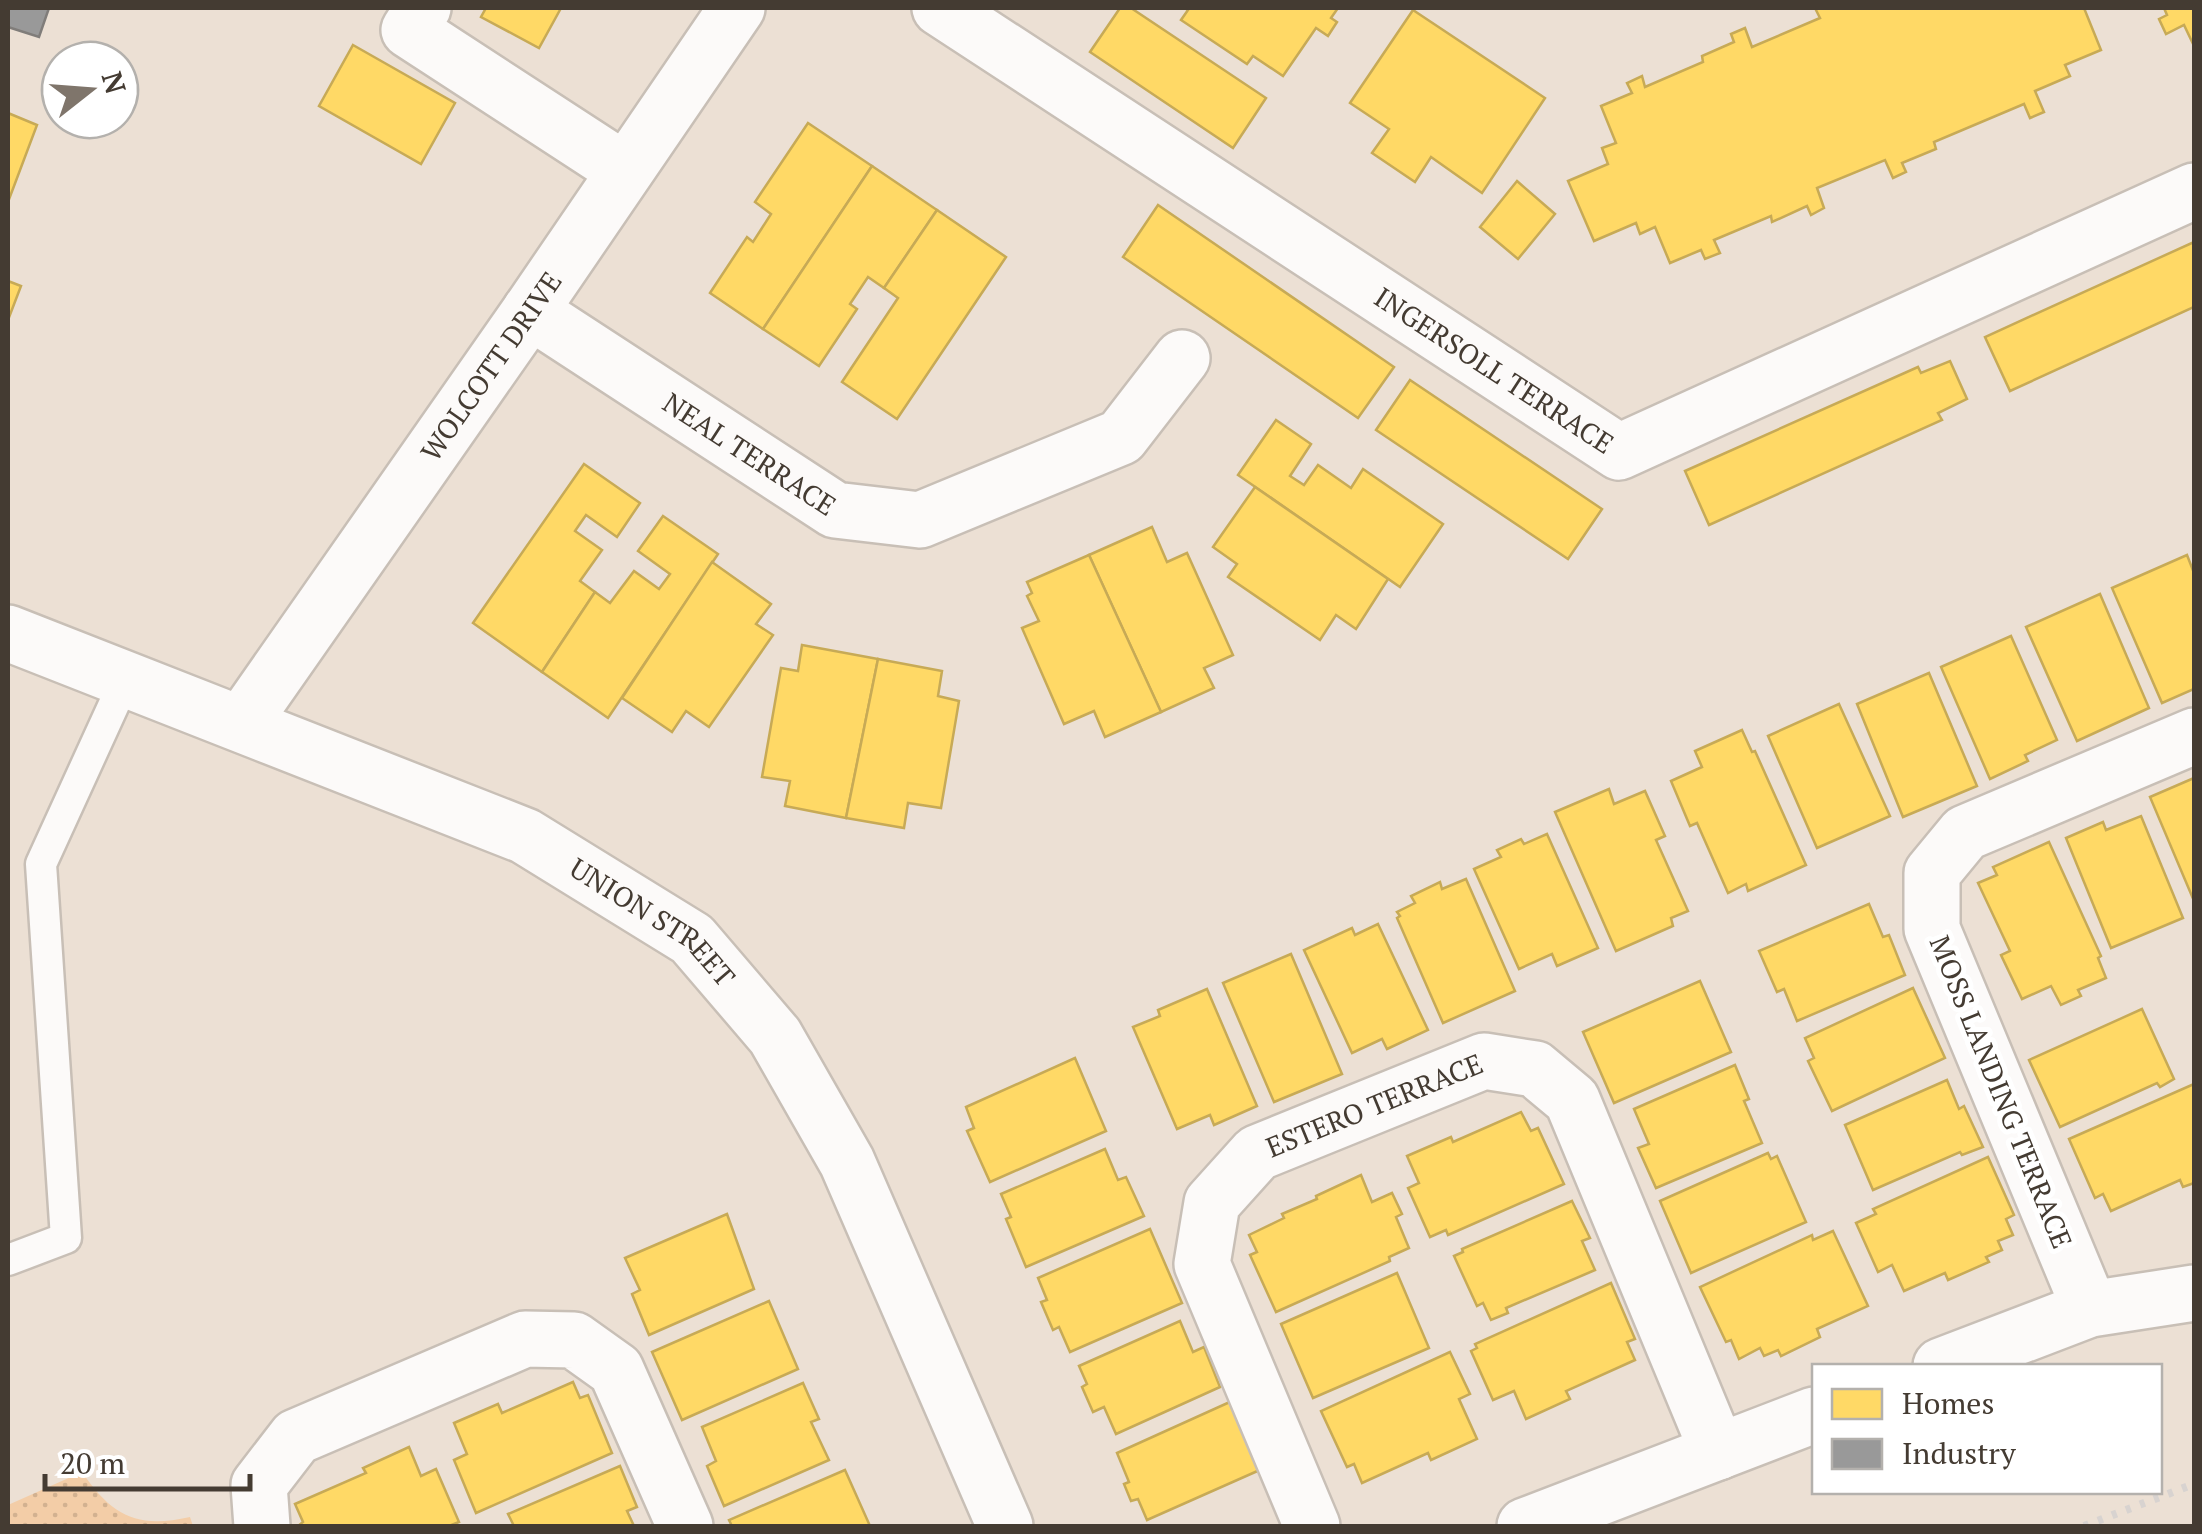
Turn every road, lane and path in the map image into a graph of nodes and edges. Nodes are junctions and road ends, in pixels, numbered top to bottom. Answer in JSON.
{"nodes":[{"id":1,"x":423,"y":8,"type":"edge"},
{"id":2,"x":737,"y":8,"type":"edge"},
{"id":3,"x":940,"y":8,"type":"edge"},
{"id":4,"x":624,"y":170,"type":"junction"},
{"id":5,"x":2194,"y":190,"type":"edge"},
{"id":6,"x":530,"y":311,"type":"junction"},
{"id":7,"x":1182,"y":358,"type":"dead end"},
{"id":8,"x":8,"y":633,"type":"edge"},
{"id":9,"x":126,"y":678,"type":"junction"},
{"id":10,"x":242,"y":722,"type":"junction"},
{"id":11,"x":2194,"y":736,"type":"edge"},
{"id":12,"x":8,"y":1260,"type":"edge"},
{"id":13,"x":2194,"y":1292,"type":"edge"},
{"id":14,"x":2090,"y":1309,"type":"junction"},
{"id":15,"x":1946,"y":1364,"type":"edge"},
{"id":16,"x":1812,"y":1416,"type":"edge"},
{"id":17,"x":1718,"y":1452,"type":"junction"},
{"id":18,"x":262,"y":1526,"type":"edge"},
{"id":19,"x":685,"y":1526,"type":"edge"},
{"id":20,"x":1005,"y":1526,"type":"edge"},
{"id":21,"x":1312,"y":1526,"type":"edge"},
{"id":22,"x":1525,"y":1526,"type":"edge"}],
"edges":[{"from":1,"to":4,"type":"street"},
{"from":2,"to":4,"type":"street","name":"WOLCOTT DRIVE"},
{"from":3,"to":5,"type":"street","name":"INGERSOLL TERRACE"},
{"from":4,"to":6,"type":"street","name":"WOLCOTT DRIVE"},
{"from":6,"to":7,"type":"street","name":"NEAL TERRACE"},
{"from":6,"to":10,"type":"street","name":"WOLCOTT DRIVE"},
{"from":8,"to":9,"type":"street","name":"UNION STREET"},
{"from":9,"to":10,"type":"street","name":"UNION STREET"},
{"from":9,"to":12,"type":"lane"},
{"from":10,"to":20,"type":"street","name":"UNION STREET"},
{"from":11,"to":14,"type":"street","name":"MOSS LANDING TERRACE"},
{"from":13,"to":14,"type":"street"},
{"from":14,"to":15,"type":"street"},
{"from":16,"to":17,"type":"street"},
{"from":17,"to":21,"type":"street","name":"ESTERO TERRACE"},
{"from":17,"to":22,"type":"street"},
{"from":18,"to":19,"type":"street"}]}
